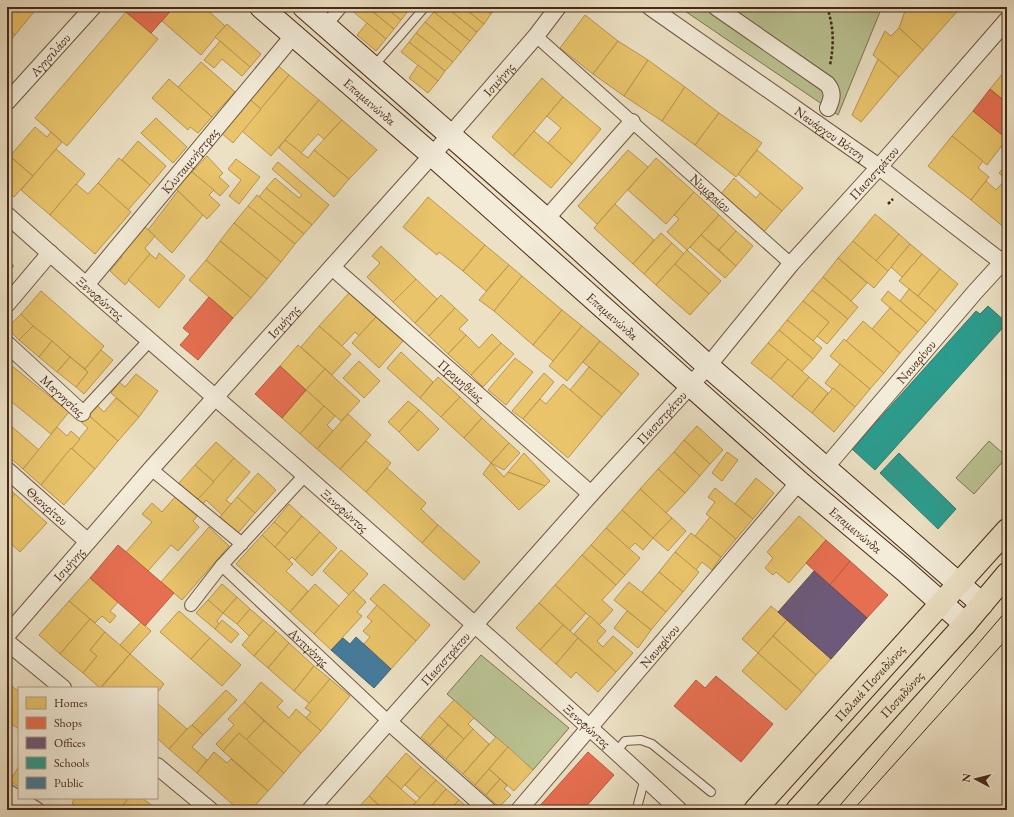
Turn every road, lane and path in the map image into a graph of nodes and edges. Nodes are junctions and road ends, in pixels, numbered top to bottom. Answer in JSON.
{"nodes":[{"id":1,"x":93,"y":7,"type":"edge"},
{"id":2,"x":261,"y":7,"type":"edge"},
{"id":3,"x":304,"y":7,"type":"edge"},
{"id":4,"x":341,"y":7,"type":"edge"},
{"id":5,"x":425,"y":7,"type":"edge"},
{"id":6,"x":558,"y":7,"type":"edge"},
{"id":7,"x":650,"y":7,"type":"edge"},
{"id":8,"x":716,"y":7,"type":"edge"},
{"id":9,"x":827,"y":7,"type":"edge"},
{"id":10,"x":1007,"y":20,"type":"edge"},
{"id":11,"x":325,"y":26,"type":"junction"},
{"id":12,"x":293,"y":36,"type":"junction"},
{"id":13,"x":536,"y":36,"type":"junction"},
{"id":14,"x":373,"y":68,"type":"junction"},
{"id":15,"x":822,"y":80,"type":"junction"},
{"id":16,"x":7,"y":102,"type":"edge"},
{"id":17,"x":828,"y":108,"type":"joint"},
{"id":18,"x":632,"y":122,"type":"junction"},
{"id":19,"x":821,"y":126,"type":"junction"},
{"id":20,"x":450,"y":136,"type":"junction"},
{"id":21,"x":432,"y":155,"type":"junction"},
{"id":22,"x":879,"y":166,"type":"junction"},
{"id":23,"x":7,"y":215,"type":"edge"},
{"id":24,"x":546,"y":220,"type":"junction"},
{"id":25,"x":50,"y":253,"type":"junction"},
{"id":26,"x":1005,"y":261,"type":"edge"},
{"id":27,"x":791,"y":264,"type":"junction"},
{"id":28,"x":332,"y":268,"type":"junction"},
{"id":29,"x":86,"y":285,"type":"junction"},
{"id":30,"x":7,"y":304,"type":"edge"},
{"id":31,"x":149,"y":341,"type":"junction"},
{"id":32,"x":7,"y":344,"type":"edge"},
{"id":33,"x":708,"y":366,"type":"junction"},
{"id":34,"x":690,"y":385,"type":"junction"},
{"id":35,"x":216,"y":398,"type":"junction"},
{"id":36,"x":82,"y":412,"type":"joint"},
{"id":37,"x":826,"y":468,"type":"junction"},
{"id":38,"x":151,"y":469,"type":"junction"},
{"id":39,"x":7,"y":470,"type":"edge"},
{"id":40,"x":305,"y":475,"type":"junction"},
{"id":41,"x":799,"y":482,"type":"junction"},
{"id":42,"x":591,"y":494,"type":"junction"},
{"id":43,"x":1007,"y":530,"type":"edge"},
{"id":44,"x":87,"y":541,"type":"junction"},
{"id":45,"x":242,"y":544,"type":"junction"},
{"id":46,"x":222,"y":565,"type":"junction"},
{"id":47,"x":1007,"y":574,"type":"edge"},
{"id":48,"x":958,"y":584,"type":"junction"},
{"id":49,"x":941,"y":602,"type":"junction"},
{"id":50,"x":982,"y":604,"type":"junction"},
{"id":51,"x":191,"y":605,"type":"dead end"},
{"id":52,"x":965,"y":624,"type":"junction"},
{"id":53,"x":475,"y":625,"type":"junction"},
{"id":54,"x":7,"y":634,"type":"edge"},
{"id":55,"x":7,"y":642,"type":"edge"},
{"id":56,"x":62,"y":687,"type":"edge"},
{"id":57,"x":389,"y":722,"type":"junction"},
{"id":58,"x":590,"y":727,"type":"junction"},
{"id":59,"x":616,"y":752,"type":"junction"},
{"id":60,"x":798,"y":763,"type":"junction"},
{"id":61,"x":158,"y":767,"type":"edge"},
{"id":62,"x":645,"y":778,"type":"junction"},
{"id":63,"x":821,"y":783,"type":"junction"},
{"id":64,"x":7,"y":792,"type":"edge"},
{"id":65,"x":711,"y":792,"type":"dead end"},
{"id":66,"x":31,"y":809,"type":"edge"},
{"id":67,"x":210,"y":810,"type":"edge"},
{"id":68,"x":310,"y":810,"type":"edge"},
{"id":69,"x":488,"y":810,"type":"edge"},
{"id":70,"x":518,"y":810,"type":"edge"},
{"id":71,"x":638,"y":810,"type":"edge"},
{"id":72,"x":679,"y":810,"type":"edge"},
{"id":73,"x":755,"y":810,"type":"edge"},
{"id":74,"x":797,"y":810,"type":"edge"}],
"edges":[{"from":1,"to":16,"type":"street","name":"Αγησιλάου"},
{"from":2,"to":12,"type":"main road","name":"Επαμεινώνδα"},
{"from":3,"to":11,"type":"main road","name":"Επαμεινώνδα"},
{"from":4,"to":11,"type":"street"},
{"from":5,"to":14,"type":"lane"},
{"from":6,"to":13,"type":"street","name":"Ισμήνης"},
{"from":7,"to":19,"type":"street","name":"Ναυάρχου Βότση"},
{"from":8,"to":15,"type":"street"},
{"from":9,"to":15,"type":"path"},
{"from":10,"to":22,"type":"street","name":"Πεισιστράτου"},
{"from":11,"to":14,"type":"main road","name":"Επαμεινώνδα"},
{"from":12,"to":21,"type":"main road","name":"Επαμεινώνδα"},
{"from":12,"to":29,"type":"street","name":"Κλυταιμνήστρας"},
{"from":13,"to":18,"type":"street","name":"Νυμφαίου"},
{"from":13,"to":20,"type":"street","name":"Ισμήνης"},
{"from":14,"to":20,"type":"main road","name":"Επαμεινώνδα"},
{"from":15,"to":17,"type":"street"},
{"from":17,"to":19,"type":"lane"},
{"from":18,"to":24,"type":"street"},
{"from":18,"to":27,"type":"street","name":"Νυμφαίου"},
{"from":19,"to":22,"type":"street","name":"Ναυάρχου Βότση"},
{"from":20,"to":21,"type":"street","name":"Ισμήνης"},
{"from":20,"to":24,"type":"main road","name":"Επαμεινώνδα"},
{"from":21,"to":28,"type":"street","name":"Ισμήνης"},
{"from":21,"to":34,"type":"main road","name":"Επαμεινώνδα"},
{"from":22,"to":26,"type":"street","name":"Ναυάρχου Βότση"},
{"from":22,"to":27,"type":"street","name":"Πεισιστράτου"},
{"from":23,"to":25,"type":"street","name":"Ξενοφώντος"},
{"from":24,"to":33,"type":"main road","name":"Επαμεινώνδα"},
{"from":25,"to":29,"type":"street","name":"Ξενοφώντος"},
{"from":25,"to":30,"type":"street"},
{"from":26,"to":37,"type":"street","name":"Ναυαρίνου"},
{"from":27,"to":33,"type":"street","name":"Πεισιστράτου"},
{"from":28,"to":35,"type":"street","name":"Ισμήνης"},
{"from":28,"to":42,"type":"street","name":"Προμηθέως"},
{"from":29,"to":31,"type":"street","name":"Ξενοφώντος"},
{"from":31,"to":35,"type":"street","name":"Ξενοφώντος"},
{"from":31,"to":36,"type":"street","name":"Μαγνησίας"},
{"from":32,"to":36,"type":"street","name":"Μαγνησίας"},
{"from":33,"to":34,"type":"street","name":"Πεισιστράτου"},
{"from":33,"to":37,"type":"main road","name":"Επαμεινώνδα"},
{"from":34,"to":41,"type":"main road","name":"Επαμεινώνδα"},
{"from":34,"to":42,"type":"street","name":"Πεισιστράτου"},
{"from":35,"to":38,"type":"street","name":"Ισμήνης"},
{"from":35,"to":40,"type":"street","name":"Ξενοφώντος"},
{"from":37,"to":48,"type":"main road","name":"Επαμεινώνδα"},
{"from":38,"to":44,"type":"street","name":"Ισμήνης"},
{"from":38,"to":45,"type":"street"},
{"from":39,"to":44,"type":"street","name":"Θεοκρίτου"},
{"from":40,"to":45,"type":"street"},
{"from":40,"to":53,"type":"street","name":"Ξενοφώντος"},
{"from":41,"to":49,"type":"main road","name":"Επαμεινώνδα"},
{"from":41,"to":58,"type":"street","name":"Ναυαρίνου"},
{"from":42,"to":53,"type":"street","name":"Πεισιστράτου"},
{"from":43,"to":48,"type":"main road","name":"Παλαιά Ποσειδώνος"},
{"from":44,"to":54,"type":"street","name":"Ισμήνης"},
{"from":45,"to":46,"type":"street"},
{"from":46,"to":51,"type":"street"},
{"from":46,"to":57,"type":"street","name":"Αντιγόνης"},
{"from":47,"to":50,"type":"main road"},
{"from":48,"to":49,"type":"main road","name":"Παλαιά Ποσειδώνος"},
{"from":48,"to":50,"type":"main road","name":"Επαμεινώνδα"},
{"from":49,"to":52,"type":"main road","name":"Επαμεινώνδα"},
{"from":49,"to":60,"type":"main road","name":"Παλαιά Ποσειδώνος"},
{"from":50,"to":52,"type":"main road","name":"Ποσειδώνος"},
{"from":52,"to":63,"type":"main road","name":"Ποσειδώνος"},
{"from":53,"to":57,"type":"street","name":"Πεισιστράτου"},
{"from":53,"to":58,"type":"street","name":"Ξενοφώντος"},
{"from":55,"to":56,"type":"street"},
{"from":57,"to":68,"type":"street","name":"Πεισιστράτου"},
{"from":57,"to":69,"type":"street","name":"Αντιγόνης"},
{"from":58,"to":59,"type":"street","name":"Ξενοφώντος"},
{"from":58,"to":70,"type":"street","name":"Ναυαρίνου"},
{"from":59,"to":62,"type":"street","name":"Ξενοφώντος"},
{"from":59,"to":65,"type":"lane"},
{"from":60,"to":63,"type":"main road"},
{"from":60,"to":73,"type":"main road","name":"Παλαιά Ποσειδώνος"},
{"from":61,"to":67,"type":"street"},
{"from":62,"to":71,"type":"lane"},
{"from":62,"to":72,"type":"street","name":"Ξενοφώντος"},
{"from":63,"to":74,"type":"main road"},
{"from":64,"to":66,"type":"street"}]}
